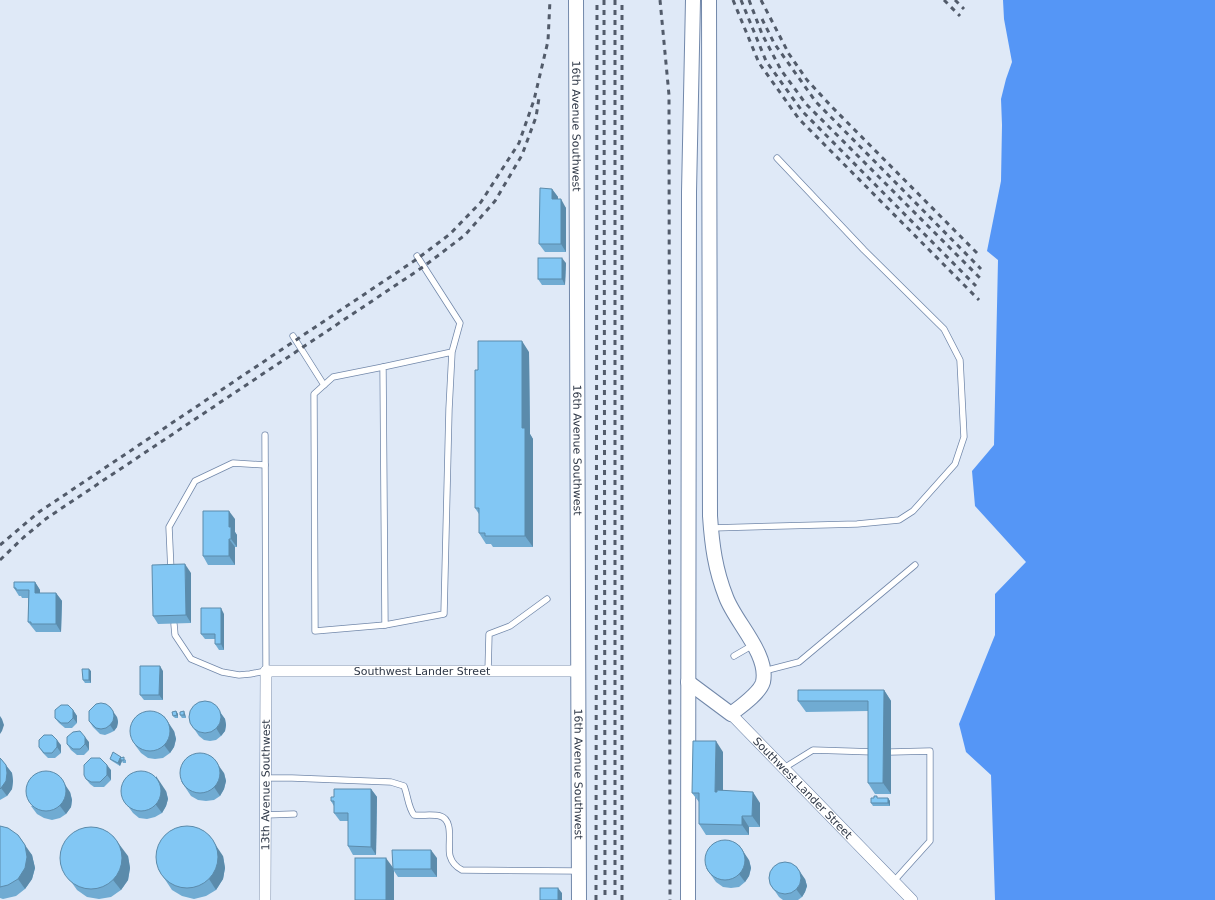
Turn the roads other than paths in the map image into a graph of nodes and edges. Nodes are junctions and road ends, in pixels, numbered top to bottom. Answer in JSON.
{"nodes":[{"id":1,"x":576,"y":0,"type":"edge"},
{"id":2,"x":693,"y":0,"type":"edge"},
{"id":3,"x":709,"y":0,"type":"edge"},
{"id":4,"x":777,"y":158,"type":"dead end"},
{"id":5,"x":417,"y":256,"type":"dead end"},
{"id":6,"x":293,"y":336,"type":"dead end"},
{"id":7,"x":452,"y":352,"type":"junction"},
{"id":8,"x":383,"y":367,"type":"junction"},
{"id":9,"x":324,"y":385,"type":"junction"},
{"id":10,"x":265,"y":435,"type":"dead end"},
{"id":11,"x":265,"y":465,"type":"junction"},
{"id":12,"x":711,"y":528,"type":"junction"},
{"id":13,"x":915,"y":565,"type":"dead end"},
{"id":14,"x":172,"y":573,"type":"edge"},
{"id":15,"x":547,"y":599,"type":"dead end"},
{"id":16,"x":174,"y":624,"type":"edge"},
{"id":17,"x":385,"y":625,"type":"junction"},
{"id":18,"x":754,"y":645,"type":"junction"},
{"id":19,"x":734,"y":656,"type":"dead end"},
{"id":20,"x":266,"y":671,"type":"junction"},
{"id":21,"x":578,"y":671,"type":"junction"},
{"id":22,"x":764,"y":671,"type":"junction"},
{"id":23,"x":488,"y":672,"type":"junction"},
{"id":24,"x":688,"y":682,"type":"junction"},
{"id":25,"x":731,"y":714,"type":"junction"},
{"id":26,"x":875,"y":752,"type":"edge"},
{"id":27,"x":891,"y":752,"type":"dead end"},
{"id":28,"x":784,"y":768,"type":"junction"},
{"id":29,"x":265,"y":778,"type":"junction"},
{"id":30,"x":294,"y":814,"type":"dead end"},
{"id":31,"x":265,"y":815,"type":"junction"},
{"id":32,"x":579,"y":871,"type":"junction"},
{"id":33,"x":894,"y":881,"type":"junction"},
{"id":34,"x":265,"y":900,"type":"edge"},
{"id":35,"x":579,"y":900,"type":"edge"},
{"id":36,"x":688,"y":900,"type":"edge"},
{"id":37,"x":912,"y":900,"type":"edge"}],
"edges":[{"from":1,"to":21,"type":"street","name":"16th Avenue Southwest"},
{"from":2,"to":24,"type":"street"},
{"from":3,"to":12,"type":"street"},
{"from":4,"to":12,"type":"lane"},
{"from":5,"to":7,"type":"lane"},
{"from":6,"to":9,"type":"lane"},
{"from":7,"to":8,"type":"lane"},
{"from":7,"to":17,"type":"lane"},
{"from":8,"to":9,"type":"lane"},
{"from":8,"to":17,"type":"lane"},
{"from":9,"to":17,"type":"lane"},
{"from":10,"to":11,"type":"lane"},
{"from":11,"to":14,"type":"lane"},
{"from":11,"to":20,"type":"lane"},
{"from":12,"to":18,"type":"street"},
{"from":13,"to":22,"type":"lane"},
{"from":15,"to":23,"type":"lane"},
{"from":16,"to":20,"type":"lane"},
{"from":18,"to":19,"type":"lane"},
{"from":18,"to":22,"type":"street"},
{"from":20,"to":23,"type":"street","name":"Southwest Lander Street"},
{"from":20,"to":29,"type":"street","name":"13th Avenue Southwest"},
{"from":21,"to":23,"type":"street","name":"Southwest Lander Street"},
{"from":21,"to":32,"type":"street","name":"16th Avenue Southwest"},
{"from":22,"to":25,"type":"street"},
{"from":24,"to":25,"type":"street","name":"Southwest Lander Street"},
{"from":24,"to":36,"type":"street"},
{"from":25,"to":28,"type":"street","name":"Southwest Lander Street"},
{"from":26,"to":28,"type":"lane"},
{"from":27,"to":33,"type":"lane"},
{"from":28,"to":33,"type":"street","name":"Southwest Lander Street"},
{"from":29,"to":31,"type":"street","name":"13th Avenue Southwest"},
{"from":29,"to":32,"type":"lane"},
{"from":30,"to":31,"type":"lane"},
{"from":31,"to":34,"type":"street","name":"13th Avenue Southwest"},
{"from":32,"to":35,"type":"street","name":"16th Avenue Southwest"},
{"from":33,"to":37,"type":"street","name":"Southwest Lander Street"}]}
